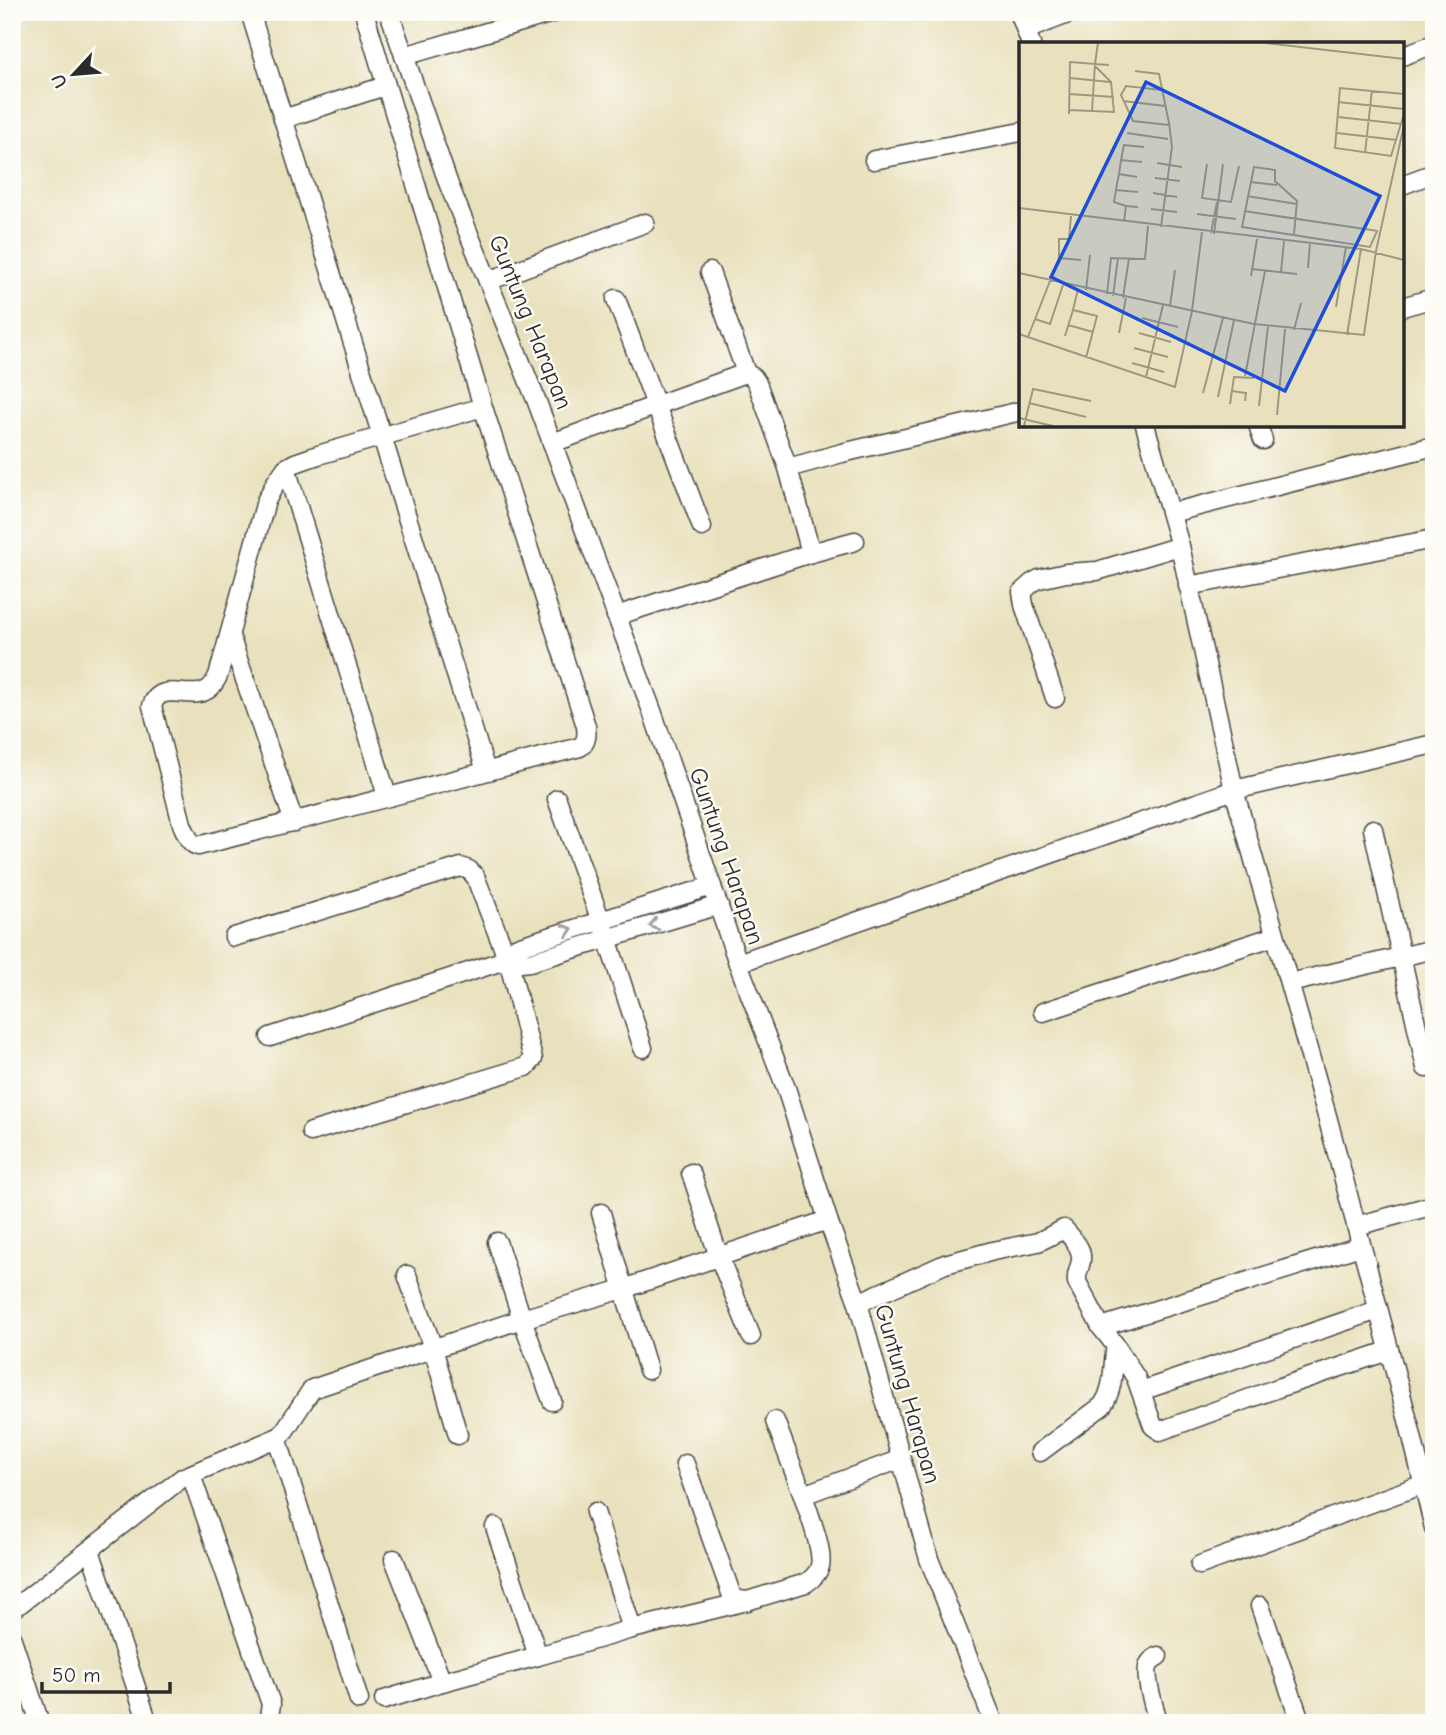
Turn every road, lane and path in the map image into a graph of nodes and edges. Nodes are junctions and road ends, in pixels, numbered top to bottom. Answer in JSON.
{"nodes":[{"id":1,"x":250,"y":12,"type":"edge"},
{"id":2,"x":364,"y":12,"type":"edge"},
{"id":3,"x":389,"y":12,"type":"edge"},
{"id":4,"x":556,"y":12,"type":"edge"},
{"id":5,"x":1019,"y":12,"type":"edge"},
{"id":6,"x":1073,"y":12,"type":"edge"},
{"id":7,"x":1028,"y":37,"type":"edge"},
{"id":8,"x":1434,"y":44,"type":"edge"},
{"id":9,"x":1404,"y":55,"type":"edge"},
{"id":10,"x":404,"y":57,"type":"junction"},
{"id":11,"x":385,"y":86,"type":"junction"},
{"id":12,"x":283,"y":119,"type":"junction"},
{"id":13,"x":1019,"y":132,"type":"edge"},
{"id":14,"x":874,"y":160,"type":"dead end"},
{"id":15,"x":1434,"y":173,"type":"edge"},
{"id":16,"x":1404,"y":184,"type":"edge"},
{"id":17,"x":645,"y":223,"type":"dead end"},
{"id":18,"x":710,"y":272,"type":"dead end"},
{"id":19,"x":488,"y":281,"type":"junction"},
{"id":20,"x":1434,"y":298,"type":"edge"},
{"id":21,"x":616,"y":299,"type":"dead end"},
{"id":22,"x":1404,"y":306,"type":"edge"},
{"id":23,"x":746,"y":373,"type":"junction"},
{"id":24,"x":657,"y":405,"type":"junction"},
{"id":25,"x":483,"y":407,"type":"junction"},
{"id":26,"x":1019,"y":411,"type":"edge"},
{"id":27,"x":1146,"y":427,"type":"edge"},
{"id":28,"x":383,"y":436,"type":"junction"},
{"id":29,"x":552,"y":443,"type":"junction"},
{"id":30,"x":1434,"y":446,"type":"edge"},
{"id":31,"x":286,"y":468,"type":"junction"},
{"id":32,"x":788,"y":468,"type":"junction"},
{"id":33,"x":1171,"y":513,"type":"junction"},
{"id":34,"x":702,"y":527,"type":"dead end"},
{"id":35,"x":1434,"y":539,"type":"edge"},
{"id":36,"x":855,"y":541,"type":"dead end"},
{"id":37,"x":1180,"y":546,"type":"junction"},
{"id":38,"x":811,"y":553,"type":"junction"},
{"id":39,"x":1188,"y":586,"type":"junction"},
{"id":40,"x":616,"y":617,"type":"junction"},
{"id":41,"x":230,"y":636,"type":"junction"},
{"id":42,"x":1055,"y":698,"type":"dead end"},
{"id":43,"x":1434,"y":744,"type":"edge"},
{"id":44,"x":486,"y":771,"type":"junction"},
{"id":45,"x":1234,"y":790,"type":"junction"},
{"id":46,"x":387,"y":796,"type":"junction"},
{"id":47,"x":557,"y":799,"type":"dead end"},
{"id":48,"x":294,"y":822,"type":"junction"},
{"id":49,"x":1373,"y":829,"type":"dead end"},
{"id":50,"x":712,"y":886,"type":"junction"},
{"id":51,"x":719,"y":905,"type":"junction"},
{"id":52,"x":600,"y":919,"type":"junction"},
{"id":53,"x":1275,"y":936,"type":"junction"},
{"id":54,"x":234,"y":937,"type":"dead end"},
{"id":55,"x":607,"y":938,"type":"junction"},
{"id":56,"x":1434,"y":949,"type":"edge"},
{"id":57,"x":1402,"y":956,"type":"junction"},
{"id":58,"x":505,"y":960,"type":"junction"},
{"id":59,"x":738,"y":963,"type":"junction"},
{"id":60,"x":1290,"y":983,"type":"junction"},
{"id":61,"x":1043,"y":1012,"type":"dead end"},
{"id":62,"x":270,"y":1037,"type":"dead end"},
{"id":63,"x":643,"y":1048,"type":"dead end"},
{"id":64,"x":1426,"y":1068,"type":"dead end"},
{"id":65,"x":311,"y":1132,"type":"dead end"},
{"id":66,"x":691,"y":1172,"type":"dead end"},
{"id":67,"x":1434,"y":1205,"type":"edge"},
{"id":68,"x":601,"y":1213,"type":"dead end"},
{"id":69,"x":828,"y":1220,"type":"junction"},
{"id":70,"x":1356,"y":1226,"type":"junction"},
{"id":71,"x":497,"y":1242,"type":"dead end"},
{"id":72,"x":1361,"y":1246,"type":"junction"},
{"id":73,"x":719,"y":1257,"type":"junction"},
{"id":74,"x":407,"y":1275,"type":"dead end"},
{"id":75,"x":623,"y":1289,"type":"junction"},
{"id":76,"x":858,"y":1303,"type":"junction"},
{"id":77,"x":1378,"y":1310,"type":"junction"},
{"id":78,"x":522,"y":1319,"type":"junction"},
{"id":79,"x":1101,"y":1327,"type":"junction"},
{"id":80,"x":751,"y":1336,"type":"dead end"},
{"id":81,"x":1116,"y":1346,"type":"junction"},
{"id":82,"x":433,"y":1348,"type":"junction"},
{"id":83,"x":1388,"y":1351,"type":"junction"},
{"id":84,"x":648,"y":1370,"type":"dead end"},
{"id":85,"x":1141,"y":1391,"type":"junction"},
{"id":86,"x":552,"y":1401,"type":"dead end"},
{"id":87,"x":775,"y":1421,"type":"dead end"},
{"id":88,"x":458,"y":1435,"type":"dead end"},
{"id":89,"x":277,"y":1438,"type":"junction"},
{"id":90,"x":1040,"y":1452,"type":"dead end"},
{"id":91,"x":901,"y":1459,"type":"junction"},
{"id":92,"x":685,"y":1464,"type":"dead end"},
{"id":93,"x":191,"y":1475,"type":"junction"},
{"id":94,"x":1424,"y":1484,"type":"junction"},
{"id":95,"x":803,"y":1495,"type":"junction"},
{"id":96,"x":595,"y":1512,"type":"dead end"},
{"id":97,"x":495,"y":1527,"type":"dead end"},
{"id":98,"x":1434,"y":1528,"type":"edge"},
{"id":99,"x":90,"y":1550,"type":"junction"},
{"id":100,"x":394,"y":1559,"type":"dead end"},
{"id":101,"x":1200,"y":1565,"type":"dead end"},
{"id":102,"x":747,"y":1601,"type":"junction"},
{"id":103,"x":1260,"y":1606,"type":"dead end"},
{"id":104,"x":12,"y":1610,"type":"edge"},
{"id":105,"x":632,"y":1629,"type":"junction"},
{"id":106,"x":12,"y":1639,"type":"edge"},
{"id":107,"x":538,"y":1656,"type":"junction"},
{"id":108,"x":1158,"y":1656,"type":"dead end"},
{"id":109,"x":442,"y":1682,"type":"junction"},
{"id":110,"x":359,"y":1700,"type":"dead end"},
{"id":111,"x":384,"y":1700,"type":"dead end"},
{"id":112,"x":40,"y":1723,"type":"edge"},
{"id":113,"x":148,"y":1723,"type":"edge"},
{"id":114,"x":268,"y":1723,"type":"edge"},
{"id":115,"x":994,"y":1723,"type":"edge"},
{"id":116,"x":1159,"y":1723,"type":"edge"},
{"id":117,"x":1301,"y":1723,"type":"edge"}],
"edges":[{"from":1,"to":12,"type":"street"},
{"from":2,"to":11,"type":"street"},
{"from":3,"to":10,"type":"street","name":"Guntung Harapan"},
{"from":4,"to":10,"type":"street"},
{"from":5,"to":7,"type":"street"},
{"from":6,"to":7,"type":"street"},
{"from":8,"to":9,"type":"street"},
{"from":10,"to":19,"type":"street","name":"Guntung Harapan"},
{"from":11,"to":12,"type":"street"},
{"from":11,"to":25,"type":"street"},
{"from":12,"to":28,"type":"street"},
{"from":13,"to":14,"type":"street"},
{"from":15,"to":16,"type":"street"},
{"from":17,"to":19,"type":"street"},
{"from":18,"to":23,"type":"street"},
{"from":19,"to":29,"type":"street","name":"Guntung Harapan"},
{"from":20,"to":22,"type":"street"},
{"from":21,"to":24,"type":"street"},
{"from":23,"to":24,"type":"street"},
{"from":23,"to":32,"type":"street"},
{"from":24,"to":29,"type":"street"},
{"from":24,"to":34,"type":"street"},
{"from":25,"to":28,"type":"street"},
{"from":25,"to":44,"type":"street"},
{"from":26,"to":32,"type":"street"},
{"from":27,"to":33,"type":"street"},
{"from":28,"to":31,"type":"street"},
{"from":28,"to":44,"type":"street"},
{"from":29,"to":40,"type":"street","name":"Guntung Harapan"},
{"from":30,"to":33,"type":"street"},
{"from":31,"to":41,"type":"street"},
{"from":31,"to":46,"type":"street"},
{"from":32,"to":38,"type":"street"},
{"from":33,"to":37,"type":"street"},
{"from":35,"to":39,"type":"street"},
{"from":36,"to":38,"type":"street"},
{"from":37,"to":39,"type":"street"},
{"from":37,"to":42,"type":"street"},
{"from":38,"to":40,"type":"street"},
{"from":39,"to":45,"type":"street"},
{"from":40,"to":50,"type":"street","name":"Guntung Harapan"},
{"from":41,"to":48,"type":"street"},
{"from":41,"to":48,"type":"street"},
{"from":43,"to":45,"type":"street"},
{"from":44,"to":46,"type":"street"},
{"from":45,"to":53,"type":"street"},
{"from":45,"to":59,"type":"street"},
{"from":46,"to":48,"type":"street"},
{"from":47,"to":52,"type":"street"},
{"from":49,"to":57,"type":"street"},
{"from":50,"to":51,"type":"street","name":"Guntung Harapan"},
{"from":50,"to":52,"type":"street"},
{"from":51,"to":55,"type":"street","one_way":true},
{"from":51,"to":59,"type":"street","name":"Guntung Harapan"},
{"from":52,"to":55,"type":"street"},
{"from":58,"to":52,"type":"street","one_way":true},
{"from":53,"to":60,"type":"street"},
{"from":53,"to":61,"type":"street"},
{"from":54,"to":58,"type":"street"},
{"from":55,"to":58,"type":"street"},
{"from":55,"to":63,"type":"street"},
{"from":56,"to":57,"type":"street"},
{"from":57,"to":60,"type":"street"},
{"from":57,"to":64,"type":"street"},
{"from":58,"to":62,"type":"street"},
{"from":58,"to":65,"type":"street"},
{"from":59,"to":69,"type":"street","name":"Guntung Harapan"},
{"from":60,"to":70,"type":"street"},
{"from":66,"to":73,"type":"street"},
{"from":67,"to":70,"type":"street"},
{"from":68,"to":75,"type":"street"},
{"from":69,"to":73,"type":"street"},
{"from":69,"to":76,"type":"street","name":"Guntung Harapan"},
{"from":70,"to":72,"type":"street"},
{"from":71,"to":78,"type":"street"},
{"from":72,"to":77,"type":"street"},
{"from":72,"to":79,"type":"street"},
{"from":73,"to":75,"type":"street"},
{"from":73,"to":80,"type":"street"},
{"from":74,"to":82,"type":"street"},
{"from":75,"to":78,"type":"street"},
{"from":75,"to":84,"type":"street"},
{"from":76,"to":79,"type":"street"},
{"from":76,"to":91,"type":"street","name":"Guntung Harapan"},
{"from":77,"to":83,"type":"street"},
{"from":77,"to":85,"type":"street"},
{"from":78,"to":82,"type":"street"},
{"from":78,"to":86,"type":"street"},
{"from":79,"to":81,"type":"street"},
{"from":81,"to":85,"type":"street"},
{"from":81,"to":90,"type":"street"},
{"from":82,"to":88,"type":"street"},
{"from":82,"to":89,"type":"street"},
{"from":83,"to":85,"type":"street"},
{"from":83,"to":94,"type":"street"},
{"from":87,"to":95,"type":"street"},
{"from":89,"to":93,"type":"street"},
{"from":89,"to":110,"type":"street"},
{"from":91,"to":95,"type":"street"},
{"from":91,"to":115,"type":"street","name":"Guntung Harapan"},
{"from":92,"to":102,"type":"street"},
{"from":93,"to":99,"type":"street"},
{"from":93,"to":114,"type":"street"},
{"from":94,"to":98,"type":"street"},
{"from":94,"to":101,"type":"street"},
{"from":95,"to":102,"type":"street"},
{"from":96,"to":105,"type":"street"},
{"from":97,"to":107,"type":"street"},
{"from":99,"to":104,"type":"street"},
{"from":99,"to":113,"type":"street"},
{"from":100,"to":109,"type":"street"},
{"from":102,"to":105,"type":"street"},
{"from":103,"to":117,"type":"street"},
{"from":105,"to":107,"type":"street"},
{"from":106,"to":112,"type":"street"},
{"from":107,"to":109,"type":"street"},
{"from":108,"to":116,"type":"street"},
{"from":109,"to":111,"type":"street"}]}
